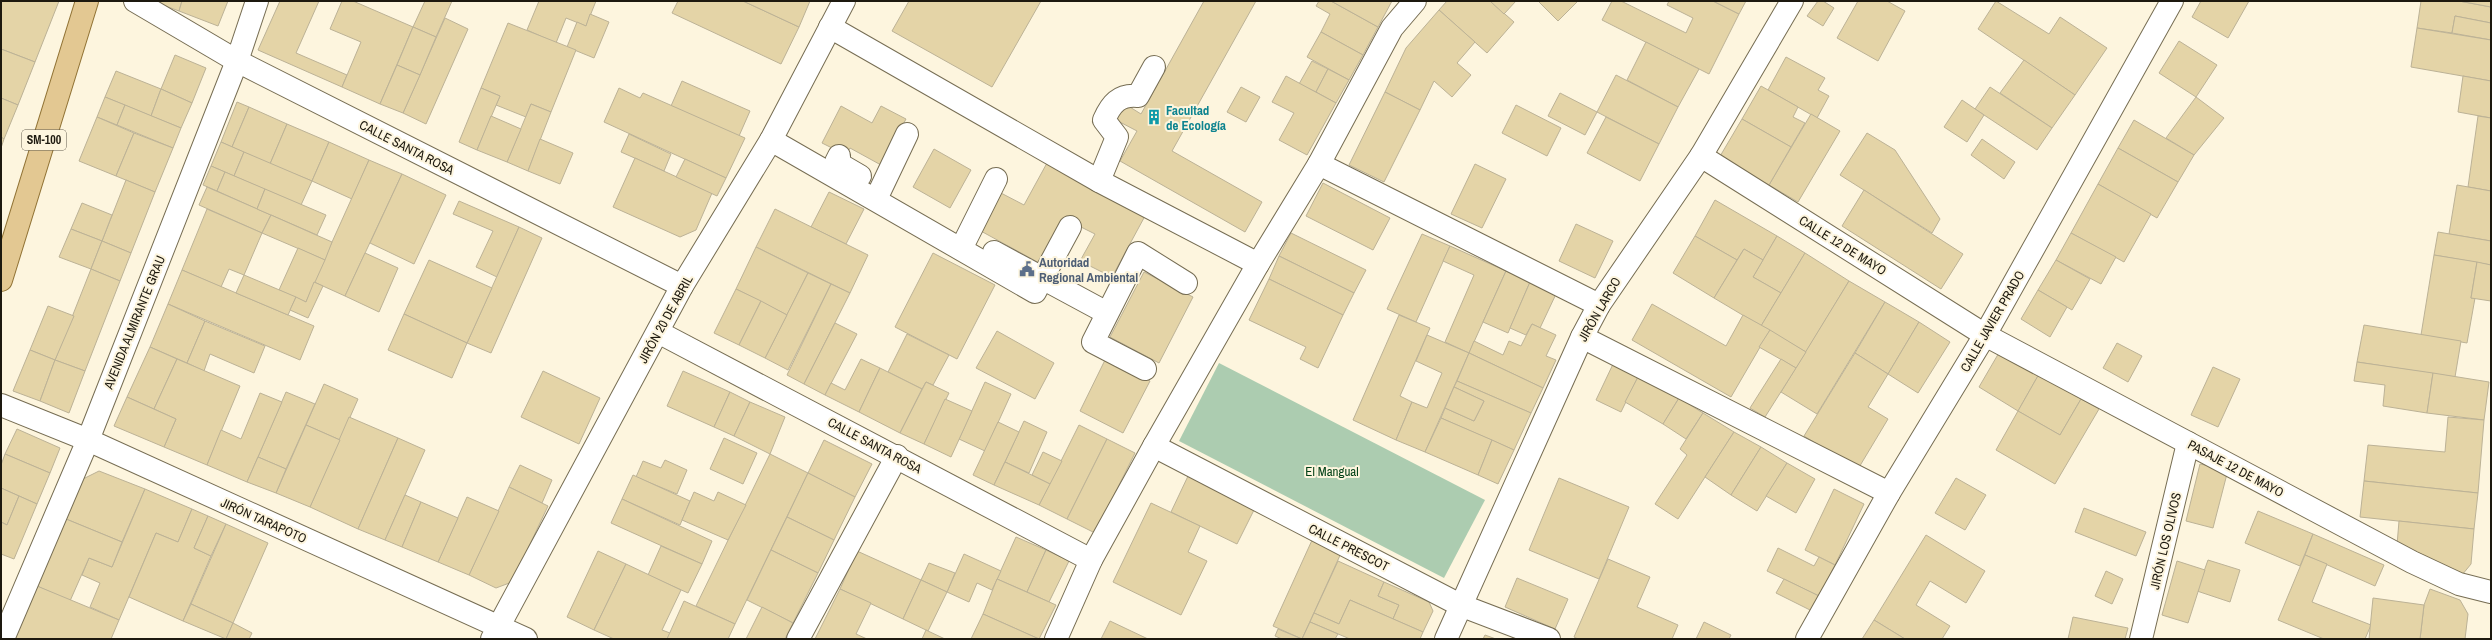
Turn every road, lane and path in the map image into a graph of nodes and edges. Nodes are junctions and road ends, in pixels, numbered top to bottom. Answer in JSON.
{"nodes":[{"id":1,"x":87,"y":1,"type":"edge"},
{"id":2,"x":135,"y":1,"type":"edge"},
{"id":3,"x":256,"y":1,"type":"edge"},
{"id":4,"x":844,"y":1,"type":"edge"},
{"id":5,"x":1415,"y":1,"type":"edge"},
{"id":6,"x":1792,"y":1,"type":"edge"},
{"id":7,"x":2172,"y":1,"type":"edge"},
{"id":8,"x":830,"y":27,"type":"junction"},
{"id":9,"x":237,"y":61,"type":"junction"},
{"id":10,"x":1154,"y":67,"type":"dead end"},
{"id":11,"x":908,"y":134,"type":"dead end"},
{"id":12,"x":771,"y":140,"type":"junction"},
{"id":13,"x":839,"y":156,"type":"dead end"},
{"id":14,"x":1701,"y":156,"type":"junction"},
{"id":15,"x":1319,"y":164,"type":"junction"},
{"id":16,"x":996,"y":179,"type":"dead end"},
{"id":17,"x":1099,"y":181,"type":"junction"},
{"id":18,"x":878,"y":194,"type":"junction"},
{"id":19,"x":1070,"y":227,"type":"dead end"},
{"id":20,"x":963,"y":243,"type":"junction"},
{"id":21,"x":1258,"y":264,"type":"junction"},
{"id":22,"x":1,"y":280,"type":"edge"},
{"id":23,"x":1186,"y":283,"type":"dead end"},
{"id":24,"x":1038,"y":285,"type":"junction"},
{"id":25,"x":682,"y":286,"type":"junction"},
{"id":26,"x":1599,"y":305,"type":"junction"},
{"id":27,"x":1108,"y":313,"type":"junction"},
{"id":28,"x":658,"y":332,"type":"junction"},
{"id":29,"x":1985,"y":335,"type":"junction"},
{"id":30,"x":1582,"y":337,"type":"junction"},
{"id":31,"x":1145,"y":369,"type":"dead end"},
{"id":32,"x":1,"y":405,"type":"edge"},
{"id":33,"x":88,"y":440,"type":"junction"},
{"id":34,"x":2188,"y":443,"type":"junction"},
{"id":35,"x":1154,"y":446,"type":"junction"},
{"id":36,"x":897,"y":456,"type":"junction"},
{"id":37,"x":1889,"y":493,"type":"junction"},
{"id":38,"x":1091,"y":560,"type":"junction"},
{"id":39,"x":2491,"y":592,"type":"edge"},
{"id":40,"x":1460,"y":605,"type":"junction"},
{"id":41,"x":495,"y":632,"type":"edge"},
{"id":42,"x":3,"y":639,"type":"edge"},
{"id":43,"x":526,"y":639,"type":"edge"},
{"id":44,"x":798,"y":639,"type":"edge"},
{"id":45,"x":1056,"y":639,"type":"edge"},
{"id":46,"x":1446,"y":639,"type":"edge"},
{"id":47,"x":1549,"y":639,"type":"edge"},
{"id":48,"x":1807,"y":639,"type":"edge"},
{"id":49,"x":2141,"y":639,"type":"edge"}],
"edges":[{"from":1,"to":22,"type":"main road","number":"SM-100"},
{"from":2,"to":9,"type":"street","name":"CALLE SANTA ROSA"},
{"from":3,"to":9,"type":"street","name":"AVENIDA ALMIRANTE GRAU"},
{"from":4,"to":8,"type":"street","name":"JIRÓN 20 DE ABRIL"},
{"from":5,"to":15,"type":"street"},
{"from":6,"to":14,"type":"street","name":"JIRÓN LARCO"},
{"from":7,"to":29,"type":"street","name":"CALLE JAVIER PRADO"},
{"from":8,"to":12,"type":"street","name":"JIRÓN 20 DE ABRIL"},
{"from":8,"to":17,"type":"street"},
{"from":9,"to":25,"type":"street","name":"CALLE SANTA ROSA"},
{"from":9,"to":33,"type":"street","name":"AVENIDA ALMIRANTE GRAU"},
{"from":10,"to":17,"type":"street"},
{"from":11,"to":18,"type":"street"},
{"from":12,"to":18,"type":"street"},
{"from":12,"to":25,"type":"street","name":"JIRÓN 20 DE ABRIL"},
{"from":13,"to":18,"type":"street"},
{"from":14,"to":26,"type":"street","name":"JIRÓN LARCO"},
{"from":14,"to":29,"type":"street","name":"CALLE 12 DE MAYO"},
{"from":15,"to":21,"type":"street"},
{"from":15,"to":26,"type":"street"},
{"from":16,"to":20,"type":"street"},
{"from":17,"to":21,"type":"street"},
{"from":18,"to":20,"type":"street"},
{"from":19,"to":24,"type":"street"},
{"from":20,"to":24,"type":"street"},
{"from":21,"to":35,"type":"street"},
{"from":23,"to":27,"type":"street"},
{"from":24,"to":27,"type":"street"},
{"from":25,"to":28,"type":"street","name":"JIRÓN 20 DE ABRIL"},
{"from":26,"to":30,"type":"street","name":"JIRÓN LARCO"},
{"from":27,"to":31,"type":"street"},
{"from":28,"to":36,"type":"street","name":"CALLE SANTA ROSA"},
{"from":28,"to":41,"type":"street","name":"JIRÓN 20 DE ABRIL"},
{"from":29,"to":34,"type":"street","name":"PASAJE 12 DE MAYO"},
{"from":29,"to":37,"type":"street","name":"CALLE JAVIER PRADO"},
{"from":30,"to":37,"type":"street"},
{"from":30,"to":40,"type":"street","name":"JIRÓN LARCO"},
{"from":32,"to":33,"type":"street","name":"JIRÓN TARAPOTO"},
{"from":33,"to":41,"type":"street","name":"JIRÓN TARAPOTO"},
{"from":33,"to":42,"type":"street","name":"AVENIDA ALMIRANTE GRAU"},
{"from":34,"to":39,"type":"street","name":"PASAJE 12 DE MAYO"},
{"from":34,"to":49,"type":"street","name":"JIRÓN LOS OLIVOS"},
{"from":35,"to":38,"type":"street"},
{"from":35,"to":40,"type":"street","name":"CALLE PRESCOT"},
{"from":36,"to":38,"type":"street","name":"CALLE SANTA ROSA"},
{"from":36,"to":44,"type":"street"},
{"from":37,"to":48,"type":"street","name":"CALLE JAVIER PRADO"},
{"from":38,"to":45,"type":"street"},
{"from":40,"to":46,"type":"street","name":"JIRÓN LARCO"},
{"from":40,"to":47,"type":"street","name":"CALLE PRESCOT"},
{"from":41,"to":43,"type":"street","name":"JIRÓN TARAPOTO"}]}
